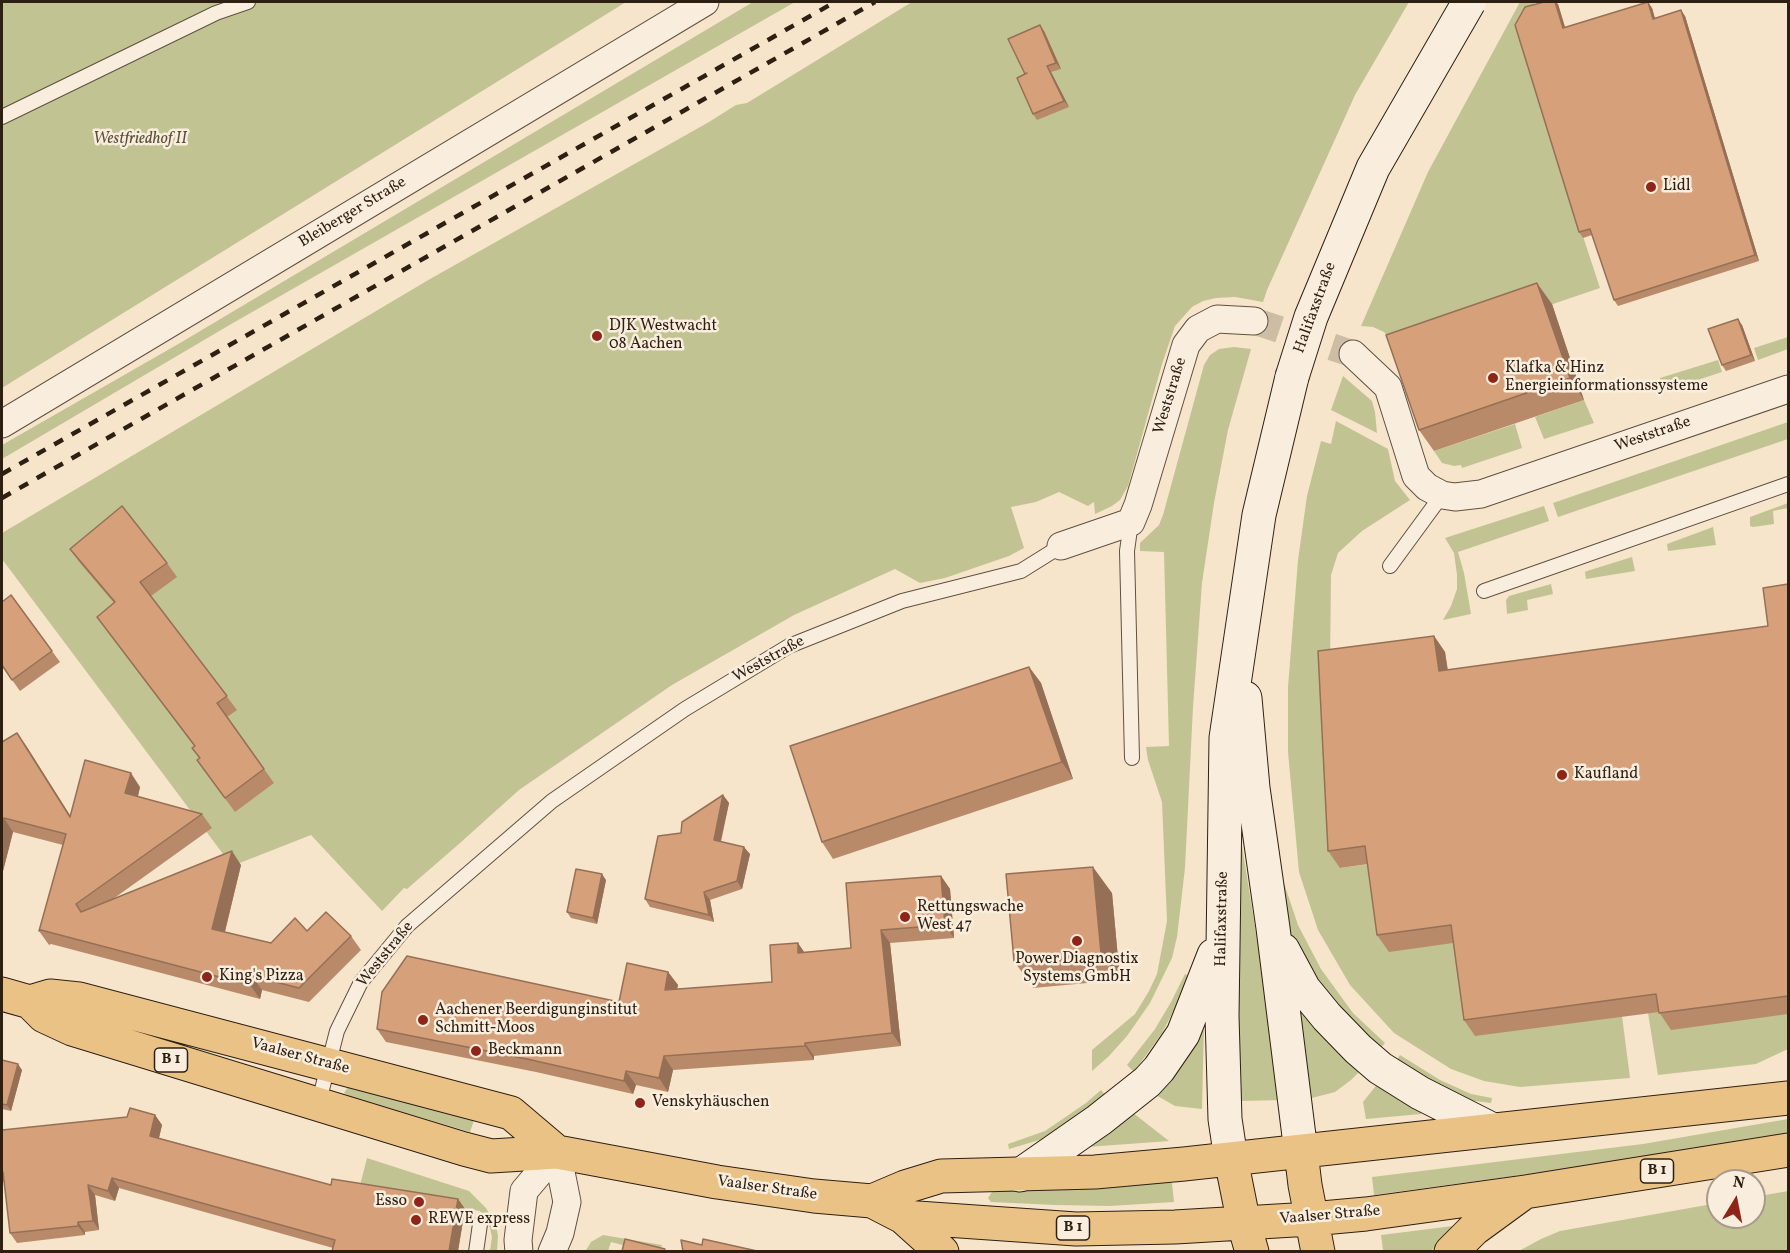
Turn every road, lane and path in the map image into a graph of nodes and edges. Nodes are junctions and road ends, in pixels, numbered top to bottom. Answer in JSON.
{"nodes":[{"id":1,"x":248,"y":2,"type":"edge"},
{"id":2,"x":705,"y":2,"type":"edge"},
{"id":3,"x":1469,"y":2,"type":"edge"},
{"id":4,"x":214,"y":7,"type":"edge"},
{"id":5,"x":2,"y":117,"type":"edge"},
{"id":6,"x":1254,"y":321,"type":"tunnel mouth"},
{"id":7,"x":1353,"y":354,"type":"tunnel mouth"},
{"id":8,"x":1788,"y":389,"type":"edge"},
{"id":9,"x":2,"y":424,"type":"edge"},
{"id":10,"x":1788,"y":484,"type":"edge"},
{"id":11,"x":1442,"y":495,"type":"junction"},
{"id":12,"x":1131,"y":522,"type":"junction"},
{"id":13,"x":1061,"y":546,"type":"joint"},
{"id":14,"x":1390,"y":566,"type":"dead end"},
{"id":15,"x":1484,"y":591,"type":"dead end"},
{"id":16,"x":1241,"y":642,"type":"junction"},
{"id":17,"x":1132,"y":758,"type":"dead end"},
{"id":18,"x":1273,"y":928,"type":"junction"},
{"id":19,"x":1223,"y":931,"type":"junction"},
{"id":20,"x":16,"y":998,"type":"edge"},
{"id":21,"x":328,"y":1064,"type":"junction"},
{"id":22,"x":1788,"y":1098,"type":"edge"},
{"id":23,"x":318,"y":1105,"type":"junction"},
{"id":24,"x":1493,"y":1130,"type":"junction"},
{"id":25,"x":1788,"y":1150,"type":"edge"},
{"id":26,"x":557,"y":1152,"type":"junction"},
{"id":27,"x":1301,"y":1152,"type":"junction"},
{"id":28,"x":1231,"y":1159,"type":"junction"},
{"id":29,"x":1020,"y":1175,"type":"junction"},
{"id":30,"x":1525,"y":1192,"type":"junction"},
{"id":31,"x":904,"y":1202,"type":"junction"},
{"id":32,"x":1311,"y":1219,"type":"junction"},
{"id":33,"x":1244,"y":1223,"type":"edge"},
{"id":34,"x":480,"y":1224,"type":"dead end"},
{"id":35,"x":476,"y":1251,"type":"edge"},
{"id":36,"x":519,"y":1251,"type":"edge"},
{"id":37,"x":552,"y":1251,"type":"edge"},
{"id":38,"x":942,"y":1251,"type":"edge"},
{"id":39,"x":1318,"y":1251,"type":"edge"},
{"id":40,"x":1451,"y":1251,"type":"edge"}],
"edges":[{"from":1,"to":4,"type":"lane"},
{"from":2,"to":9,"type":"street","name":"Bleiberger Straße"},
{"from":3,"to":16,"type":"main road","name":"Halifaxstraße","bridge":true},
{"from":4,"to":5,"type":"lane"},
{"from":6,"to":12,"type":"street","name":"Weststraße"},
{"from":7,"to":11,"type":"street"},
{"from":8,"to":11,"type":"street","name":"Weststraße"},
{"from":10,"to":15,"type":"lane"},
{"from":11,"to":14,"type":"lane"},
{"from":12,"to":13,"type":"street","name":"Weststraße"},
{"from":12,"to":17,"type":"lane"},
{"from":13,"to":21,"type":"lane","name":"Weststraße"},
{"from":16,"to":18,"type":"main road","name":"Halifaxstraße"},
{"from":16,"to":19,"type":"main road","name":"Halifaxstraße"},
{"from":18,"to":24,"type":"main road"},
{"from":18,"to":27,"type":"main road","name":"Halifaxstraße"},
{"from":19,"to":28,"type":"main road","name":"Halifaxstraße"},
{"from":19,"to":29,"type":"main road"},
{"from":20,"to":21,"type":"main road","name":"Vaalser Straße","number":"B 1"},
{"from":20,"to":23,"type":"main road","name":"Vaalser Straße","number":"B 1"},
{"from":21,"to":23,"type":"lane","name":"Weststraße"},
{"from":21,"to":26,"type":"main road","name":"Vaalser Straße","number":"B 1"},
{"from":22,"to":24,"type":"main road"},
{"from":23,"to":26,"type":"main road","name":"Vaalser Straße","number":"B 1"},
{"from":24,"to":27,"type":"main road"},
{"from":25,"to":30,"type":"main road","name":"Vaalser Straße","number":"B 1"},
{"from":26,"to":31,"type":"main road","name":"Vaalser Straße","number":"B 1"},
{"from":26,"to":36,"type":"street"},
{"from":26,"to":37,"type":"street"},
{"from":27,"to":28,"type":"main road"},
{"from":27,"to":32,"type":"main road","name":"Halifaxstraße"},
{"from":28,"to":29,"type":"main road"},
{"from":28,"to":33,"type":"main road","name":"Halifaxstraße"},
{"from":29,"to":31,"type":"main road"},
{"from":30,"to":32,"type":"main road","name":"Vaalser Straße","number":"B 1"},
{"from":30,"to":40,"type":"main road"},
{"from":31,"to":33,"type":"main road","name":"Vaalser Straße","number":"B 1"},
{"from":31,"to":38,"type":"main road"},
{"from":32,"to":33,"type":"main road","name":"Vaalser Straße","number":"B 1"},
{"from":32,"to":39,"type":"main road","name":"Halifaxstraße"},
{"from":34,"to":35,"type":"lane"}]}
